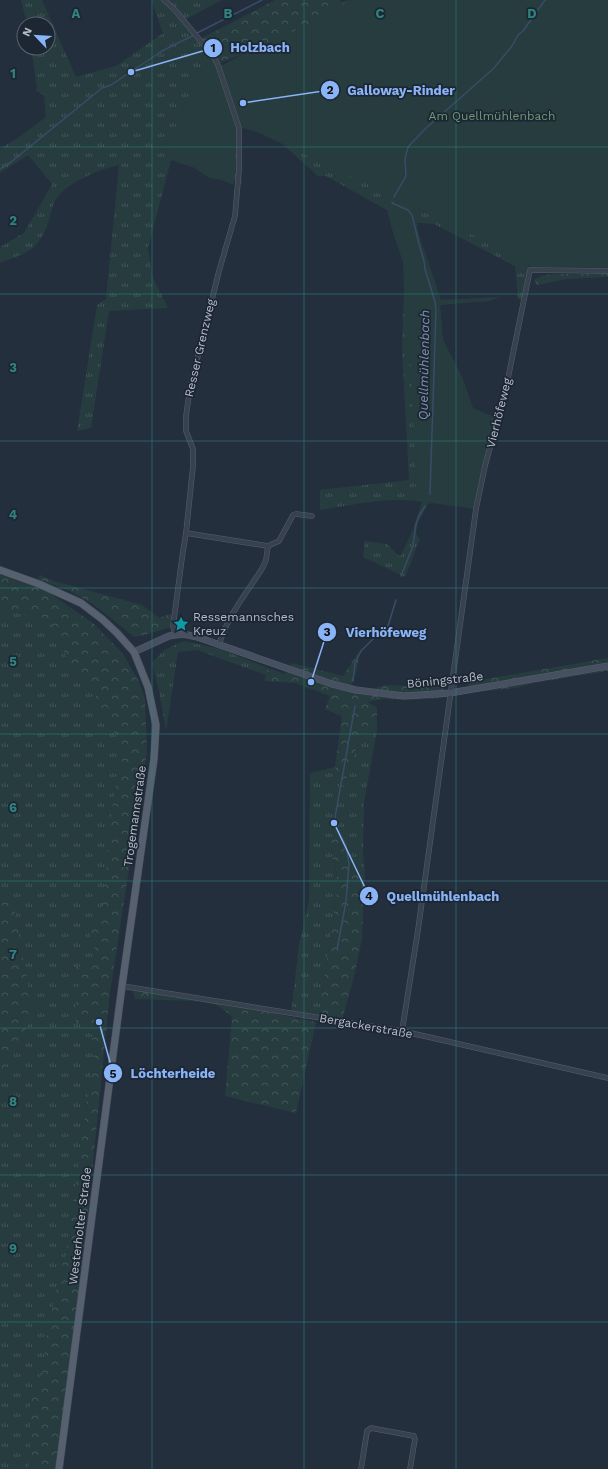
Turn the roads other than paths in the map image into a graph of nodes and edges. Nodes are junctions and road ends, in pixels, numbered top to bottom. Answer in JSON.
{"nodes":[{"id":1,"x":164,"y":0,"type":"edge"},
{"id":2,"x":608,"y":271,"type":"edge"},
{"id":3,"x":312,"y":516,"type":"dead end"},
{"id":4,"x":186,"y":533,"type":"junction"},
{"id":5,"x":268,"y":546,"type":"junction"},
{"id":6,"x":0,"y":570,"type":"edge"},
{"id":7,"x":175,"y":635,"type":"junction"},
{"id":8,"x":219,"y":645,"type":"junction"},
{"id":9,"x":134,"y":652,"type":"junction"},
{"id":10,"x":608,"y":666,"type":"edge"},
{"id":11,"x":450,"y":693,"type":"junction"},
{"id":12,"x":122,"y":986,"type":"junction"},
{"id":13,"x":402,"y":1031,"type":"junction"},
{"id":14,"x":608,"y":1078,"type":"edge"},
{"id":15,"x":59,"y":1469,"type":"edge"},
{"id":16,"x":361,"y":1469,"type":"edge"},
{"id":17,"x":410,"y":1469,"type":"edge"}],
"edges":[{"from":1,"to":4,"type":"street","name":"Resser Grenzweg"},
{"from":2,"to":11,"type":"street","name":"Vierhöfeweg"},
{"from":3,"to":5,"type":"street"},
{"from":4,"to":5,"type":"street"},
{"from":4,"to":7,"type":"street","name":"Resser Grenzweg"},
{"from":5,"to":8,"type":"street"},
{"from":6,"to":9,"type":"main road"},
{"from":7,"to":8,"type":"main road","name":"Böningstraße"},
{"from":7,"to":9,"type":"main road","name":"Böningstraße"},
{"from":8,"to":11,"type":"main road","name":"Böningstraße"},
{"from":9,"to":12,"type":"main road","name":"Trogemannstraße"},
{"from":10,"to":11,"type":"main road","name":"Böningstraße"},
{"from":11,"to":13,"type":"street","name":"Vierhöfeweg"},
{"from":12,"to":13,"type":"street","name":"Bergackerstraße"},
{"from":12,"to":15,"type":"main road","name":"Westerholter Straße"},
{"from":13,"to":14,"type":"street","name":"Bergackerstraße"},
{"from":16,"to":17,"type":"street"}]}
